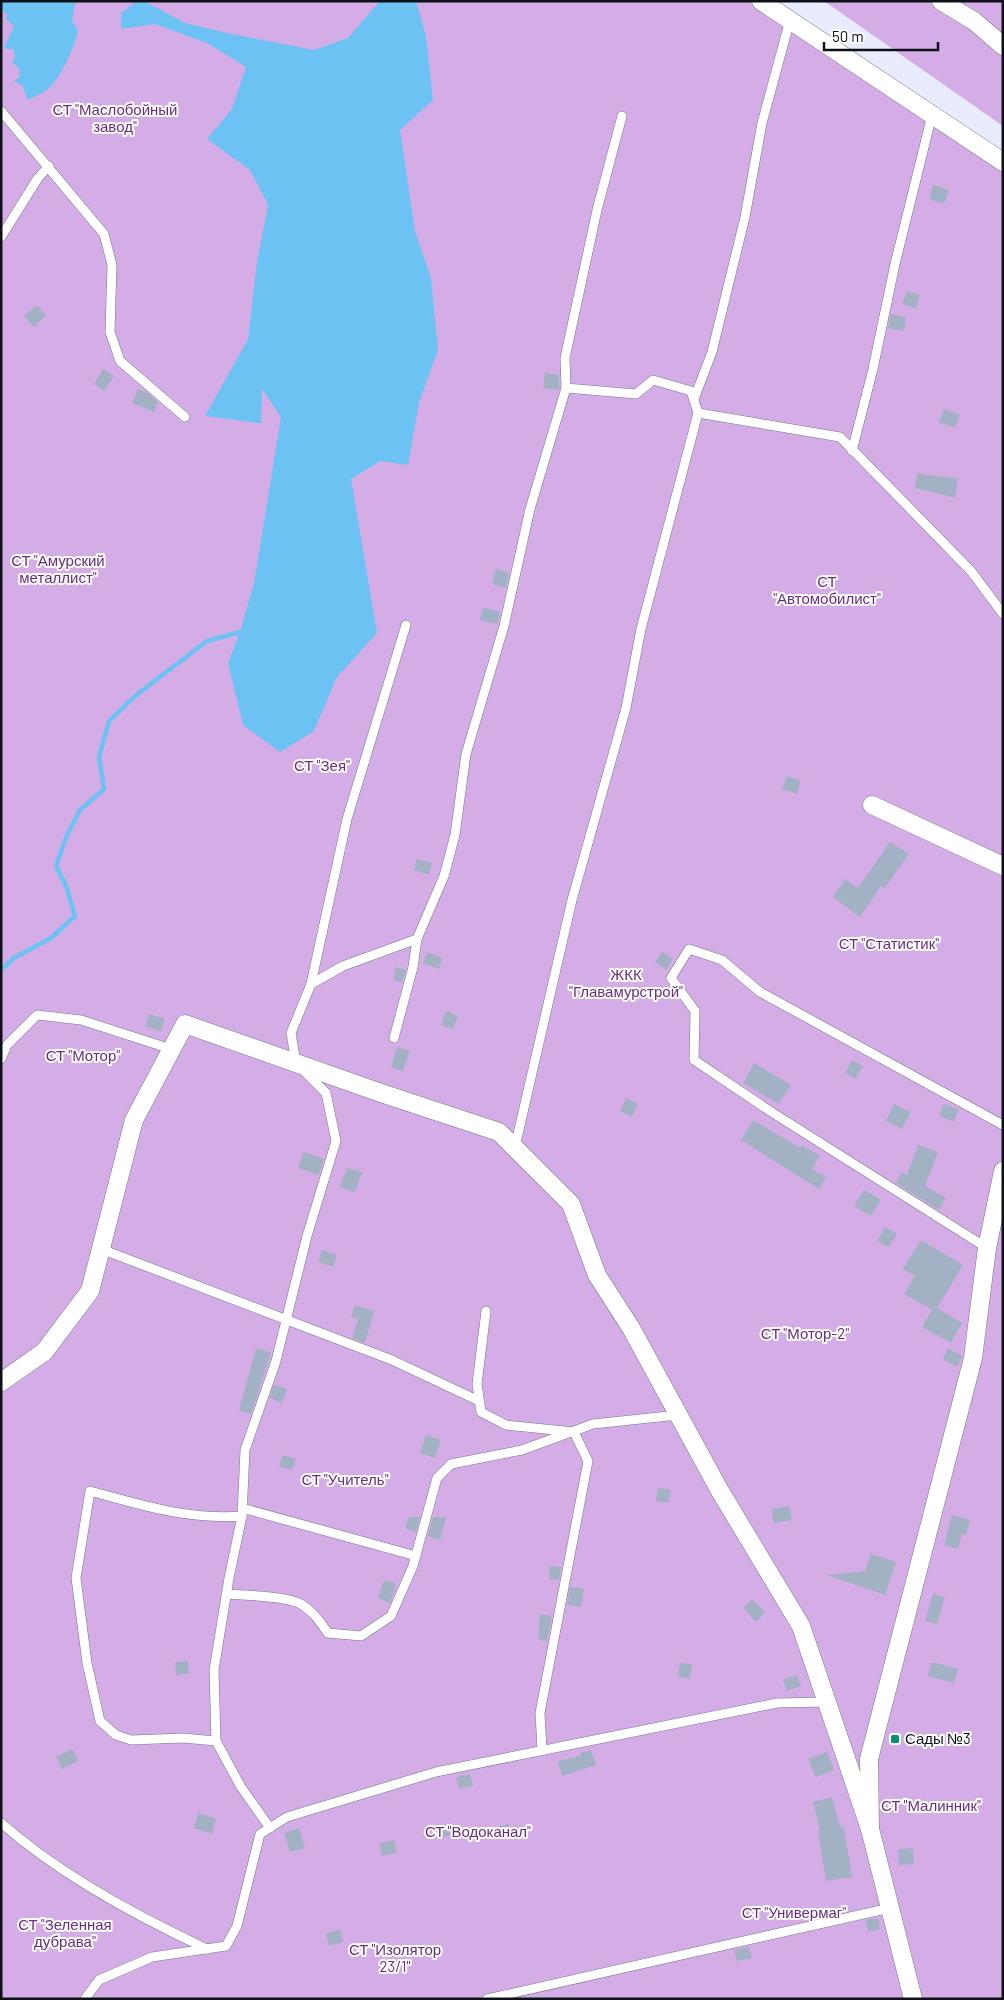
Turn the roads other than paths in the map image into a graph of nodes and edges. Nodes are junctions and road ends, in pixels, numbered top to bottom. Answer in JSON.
{"nodes":[{"id":1,"x":761,"y":1,"type":"edge"},
{"id":2,"x":941,"y":1,"type":"edge"},
{"id":3,"x":790,"y":20,"type":"junction"},
{"id":4,"x":1003,"y":46,"type":"edge"},
{"id":5,"x":1,"y":111,"type":"edge"},
{"id":6,"x":932,"y":115,"type":"junction"},
{"id":7,"x":622,"y":116,"type":"dead end"},
{"id":8,"x":1003,"y":162,"type":"edge"},
{"id":9,"x":49,"y":166,"type":"junction"},
{"id":10,"x":1,"y":237,"type":"edge"},
{"id":11,"x":566,"y":388,"type":"junction"},
{"id":12,"x":694,"y":399,"type":"junction"},
{"id":13,"x":698,"y":413,"type":"junction"},
{"id":14,"x":185,"y":417,"type":"dead end"},
{"id":15,"x":852,"y":451,"type":"junction"},
{"id":16,"x":1003,"y":614,"type":"edge"},
{"id":17,"x":406,"y":625,"type":"dead end"},
{"id":18,"x":872,"y":805,"type":"dead end"},
{"id":19,"x":1003,"y":866,"type":"edge"},
{"id":20,"x":417,"y":939,"type":"junction"},
{"id":21,"x":311,"y":984,"type":"junction"},
{"id":22,"x":394,"y":1038,"type":"dead end"},
{"id":23,"x":172,"y":1049,"type":"junction"},
{"id":24,"x":1,"y":1059,"type":"edge"},
{"id":25,"x":296,"y":1063,"type":"junction"},
{"id":26,"x":1003,"y":1125,"type":"edge"},
{"id":27,"x":515,"y":1148,"type":"junction"},
{"id":28,"x":1003,"y":1171,"type":"edge"},
{"id":29,"x":987,"y":1248,"type":"junction"},
{"id":30,"x":101,"y":1250,"type":"junction"},
{"id":31,"x":486,"y":1311,"type":"dead end"},
{"id":32,"x":286,"y":1320,"type":"junction"},
{"id":33,"x":1,"y":1382,"type":"edge"},
{"id":34,"x":479,"y":1401,"type":"junction"},
{"id":35,"x":678,"y":1414,"type":"junction"},
{"id":36,"x":574,"y":1432,"type":"junction"},
{"id":37,"x":242,"y":1512,"type":"junction"},
{"id":38,"x":416,"y":1556,"type":"junction"},
{"id":39,"x":226,"y":1594,"type":"junction"},
{"id":40,"x":827,"y":1702,"type":"junction"},
{"id":41,"x":216,"y":1741,"type":"junction"},
{"id":42,"x":542,"y":1750,"type":"junction"},
{"id":43,"x":1,"y":1823,"type":"edge"},
{"id":44,"x":270,"y":1828,"type":"junction"},
{"id":45,"x":870,"y":1829,"type":"junction"},
{"id":46,"x":890,"y":1908,"type":"junction"},
{"id":47,"x":207,"y":1949,"type":"junction"},
{"id":48,"x":85,"y":1999,"type":"edge"},
{"id":49,"x":487,"y":1999,"type":"edge"},
{"id":50,"x":913,"y":1999,"type":"edge"}],
"edges":[{"from":1,"to":3,"type":"street"},
{"from":2,"to":4,"type":"street"},
{"from":3,"to":6,"type":"street"},
{"from":3,"to":12,"type":"lane"},
{"from":5,"to":9,"type":"lane"},
{"from":6,"to":8,"type":"street"},
{"from":6,"to":15,"type":"lane"},
{"from":7,"to":11,"type":"lane"},
{"from":9,"to":10,"type":"lane"},
{"from":9,"to":14,"type":"lane"},
{"from":11,"to":12,"type":"lane"},
{"from":11,"to":20,"type":"lane"},
{"from":12,"to":13,"type":"lane"},
{"from":13,"to":15,"type":"lane"},
{"from":13,"to":27,"type":"lane"},
{"from":15,"to":16,"type":"lane"},
{"from":17,"to":21,"type":"lane"},
{"from":18,"to":19,"type":"street"},
{"from":20,"to":21,"type":"lane"},
{"from":20,"to":22,"type":"lane"},
{"from":21,"to":25,"type":"lane"},
{"from":23,"to":24,"type":"lane"},
{"from":23,"to":25,"type":"street"},
{"from":23,"to":30,"type":"street"},
{"from":25,"to":27,"type":"street"},
{"from":25,"to":32,"type":"lane"},
{"from":26,"to":29,"type":"lane"},
{"from":27,"to":35,"type":"street"},
{"from":28,"to":29,"type":"street"},
{"from":29,"to":45,"type":"street"},
{"from":30,"to":32,"type":"lane"},
{"from":30,"to":33,"type":"street"},
{"from":31,"to":34,"type":"lane"},
{"from":32,"to":34,"type":"lane"},
{"from":32,"to":37,"type":"lane"},
{"from":34,"to":36,"type":"lane"},
{"from":35,"to":36,"type":"lane"},
{"from":35,"to":40,"type":"street"},
{"from":36,"to":38,"type":"lane"},
{"from":36,"to":42,"type":"lane"},
{"from":37,"to":38,"type":"lane"},
{"from":37,"to":39,"type":"lane"},
{"from":37,"to":41,"type":"lane"},
{"from":38,"to":39,"type":"lane"},
{"from":39,"to":41,"type":"lane"},
{"from":40,"to":42,"type":"lane"},
{"from":40,"to":45,"type":"street"},
{"from":41,"to":44,"type":"lane"},
{"from":42,"to":44,"type":"lane"},
{"from":43,"to":47,"type":"lane"},
{"from":44,"to":47,"type":"lane"},
{"from":45,"to":46,"type":"street"},
{"from":46,"to":49,"type":"lane"},
{"from":46,"to":50,"type":"street"},
{"from":47,"to":48,"type":"lane"}]}
